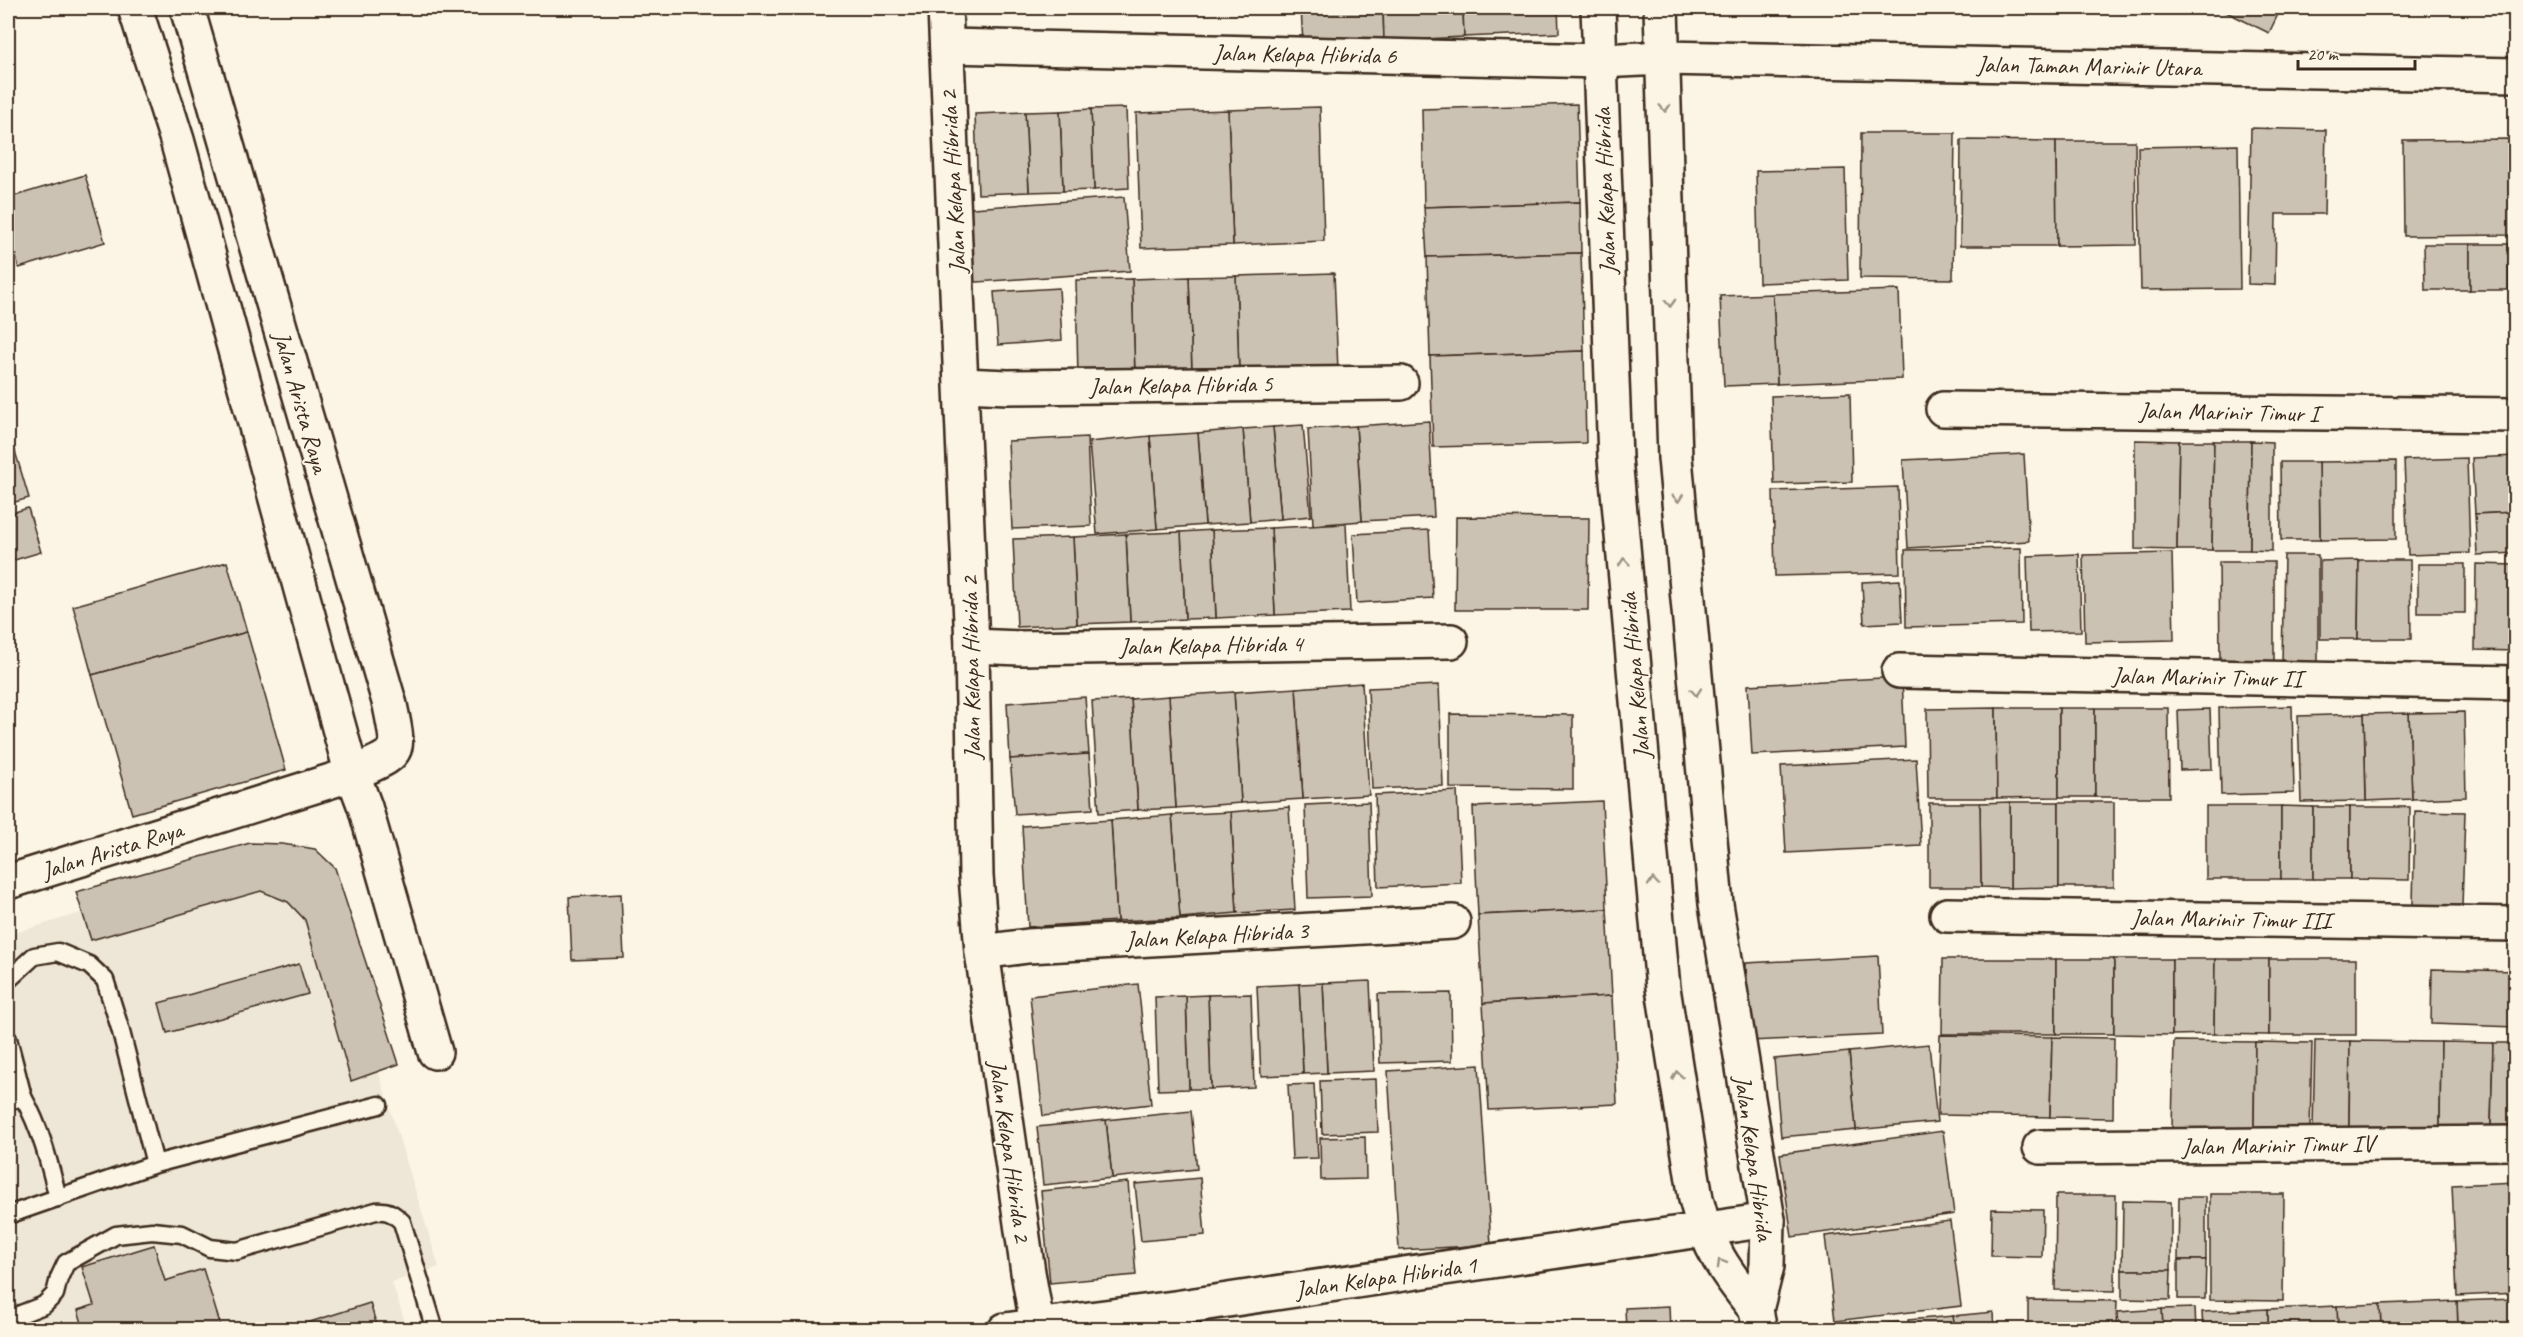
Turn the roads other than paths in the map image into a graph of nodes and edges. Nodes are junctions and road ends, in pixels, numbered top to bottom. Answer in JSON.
{"nodes":[{"id":1,"x":135,"y":8,"type":"edge"},
{"id":2,"x":187,"y":8,"type":"edge"},
{"id":3,"x":945,"y":8,"type":"edge"},
{"id":4,"x":1598,"y":8,"type":"edge"},
{"id":5,"x":1661,"y":8,"type":"edge"},
{"id":6,"x":947,"y":46,"type":"junction"},
{"id":7,"x":1663,"y":58,"type":"junction"},
{"id":8,"x":1600,"y":60,"type":"junction"},
{"id":9,"x":2516,"y":75,"type":"edge"},
{"id":10,"x":1401,"y":383,"type":"dead end"},
{"id":11,"x":962,"y":385,"type":"junction"},
{"id":12,"x":1943,"y":409,"type":"dead end"},
{"id":13,"x":2516,"y":415,"type":"edge"},
{"id":14,"x":1451,"y":641,"type":"dead end"},
{"id":15,"x":972,"y":646,"type":"junction"},
{"id":16,"x":1899,"y":671,"type":"dead end"},
{"id":17,"x":2516,"y":683,"type":"edge"},
{"id":18,"x":353,"y":774,"type":"junction"},
{"id":19,"x":8,"y":882,"type":"edge"},
{"id":20,"x":1947,"y":915,"type":"dead end"},
{"id":21,"x":1453,"y":922,"type":"dead end"},
{"id":22,"x":2516,"y":924,"type":"edge"},
{"id":23,"x":982,"y":952,"type":"junction"},
{"id":24,"x":8,"y":980,"type":"edge"},
{"id":25,"x":8,"y":1039,"type":"edge"},
{"id":26,"x":435,"y":1052,"type":"dead end"},
{"id":27,"x":15,"y":1099,"type":"edge"},
{"id":28,"x":379,"y":1105,"type":"dead end"},
{"id":29,"x":2516,"y":1143,"type":"edge"},
{"id":30,"x":2040,"y":1147,"type":"dead end"},
{"id":31,"x":155,"y":1164,"type":"junction"},
{"id":32,"x":58,"y":1198,"type":"junction"},
{"id":33,"x":8,"y":1215,"type":"edge"},
{"id":34,"x":1768,"y":1220,"type":"junction"},
{"id":35,"x":1704,"y":1231,"type":"junction"},
{"id":36,"x":8,"y":1318,"type":"edge"},
{"id":37,"x":1173,"y":1319,"type":"edge"},
{"id":38,"x":1758,"y":1320,"type":"edge"},
{"id":39,"x":1037,"y":1324,"type":"junction"},
{"id":40,"x":435,"y":1329,"type":"edge"},
{"id":41,"x":1005,"y":1329,"type":"edge"}],
"edges":[{"from":1,"to":18,"type":"street","name":"Jalan Arista Raya"},
{"from":2,"to":18,"type":"street","name":"Jalan Arista Raya"},
{"from":3,"to":6,"type":"street","name":"Jalan Kelapa Hibrida 2"},
{"from":4,"to":8,"type":"street","name":"Jalan Kelapa Hibrida"},
{"from":5,"to":7,"type":"street","name":"Jalan Kelapa Hibrida"},
{"from":6,"to":8,"type":"street","name":"Jalan Kelapa Hibrida 6"},
{"from":6,"to":11,"type":"street","name":"Jalan Kelapa Hibrida 2"},
{"from":7,"to":8,"type":"street","name":"Jalan Kelapa Hibrida 6"},
{"from":7,"to":9,"type":"street","name":"Jalan Taman Marinir Utara"},
{"from":7,"to":34,"type":"street","name":"Jalan Kelapa Hibrida","one_way":true},
{"from":35,"to":8,"type":"street","name":"Jalan Kelapa Hibrida","one_way":true},
{"from":10,"to":11,"type":"street","name":"Jalan Kelapa Hibrida 5"},
{"from":11,"to":15,"type":"street","name":"Jalan Kelapa Hibrida 2"},
{"from":12,"to":13,"type":"street","name":"Jalan Marinir Timur I"},
{"from":14,"to":15,"type":"street","name":"Jalan Kelapa Hibrida 4"},
{"from":15,"to":23,"type":"street","name":"Jalan Kelapa Hibrida 2"},
{"from":16,"to":17,"type":"street","name":"Jalan Marinir Timur II"},
{"from":18,"to":19,"type":"street","name":"Jalan Arista Raya"},
{"from":18,"to":26,"type":"street"},
{"from":20,"to":22,"type":"street","name":"Jalan Marinir Timur III"},
{"from":21,"to":23,"type":"street","name":"Jalan Kelapa Hibrida 3"},
{"from":23,"to":39,"type":"street","name":"Jalan Kelapa Hibrida 2"},
{"from":24,"to":31,"type":"lane"},
{"from":25,"to":27,"type":"lane"},
{"from":27,"to":32,"type":"lane"},
{"from":28,"to":31,"type":"lane"},
{"from":29,"to":30,"type":"street","name":"Jalan Marinir Timur IV"},
{"from":31,"to":32,"type":"lane"},
{"from":32,"to":33,"type":"lane"},
{"from":34,"to":35,"type":"street","name":"Jalan Kelapa Hibrida 1"},
{"from":34,"to":38,"type":"street","name":"Jalan Kelapa Hibrida"},
{"from":35,"to":37,"type":"street","name":"Jalan Kelapa Hibrida 1"},
{"from":38,"to":35,"type":"street","name":"Jalan Kelapa Hibrida","one_way":true},
{"from":36,"to":40,"type":"lane"},
{"from":37,"to":39,"type":"street","name":"Jalan Kelapa Hibrida 1"},
{"from":39,"to":41,"type":"street","name":"Jalan Kelapa Hibrida 1"}]}
